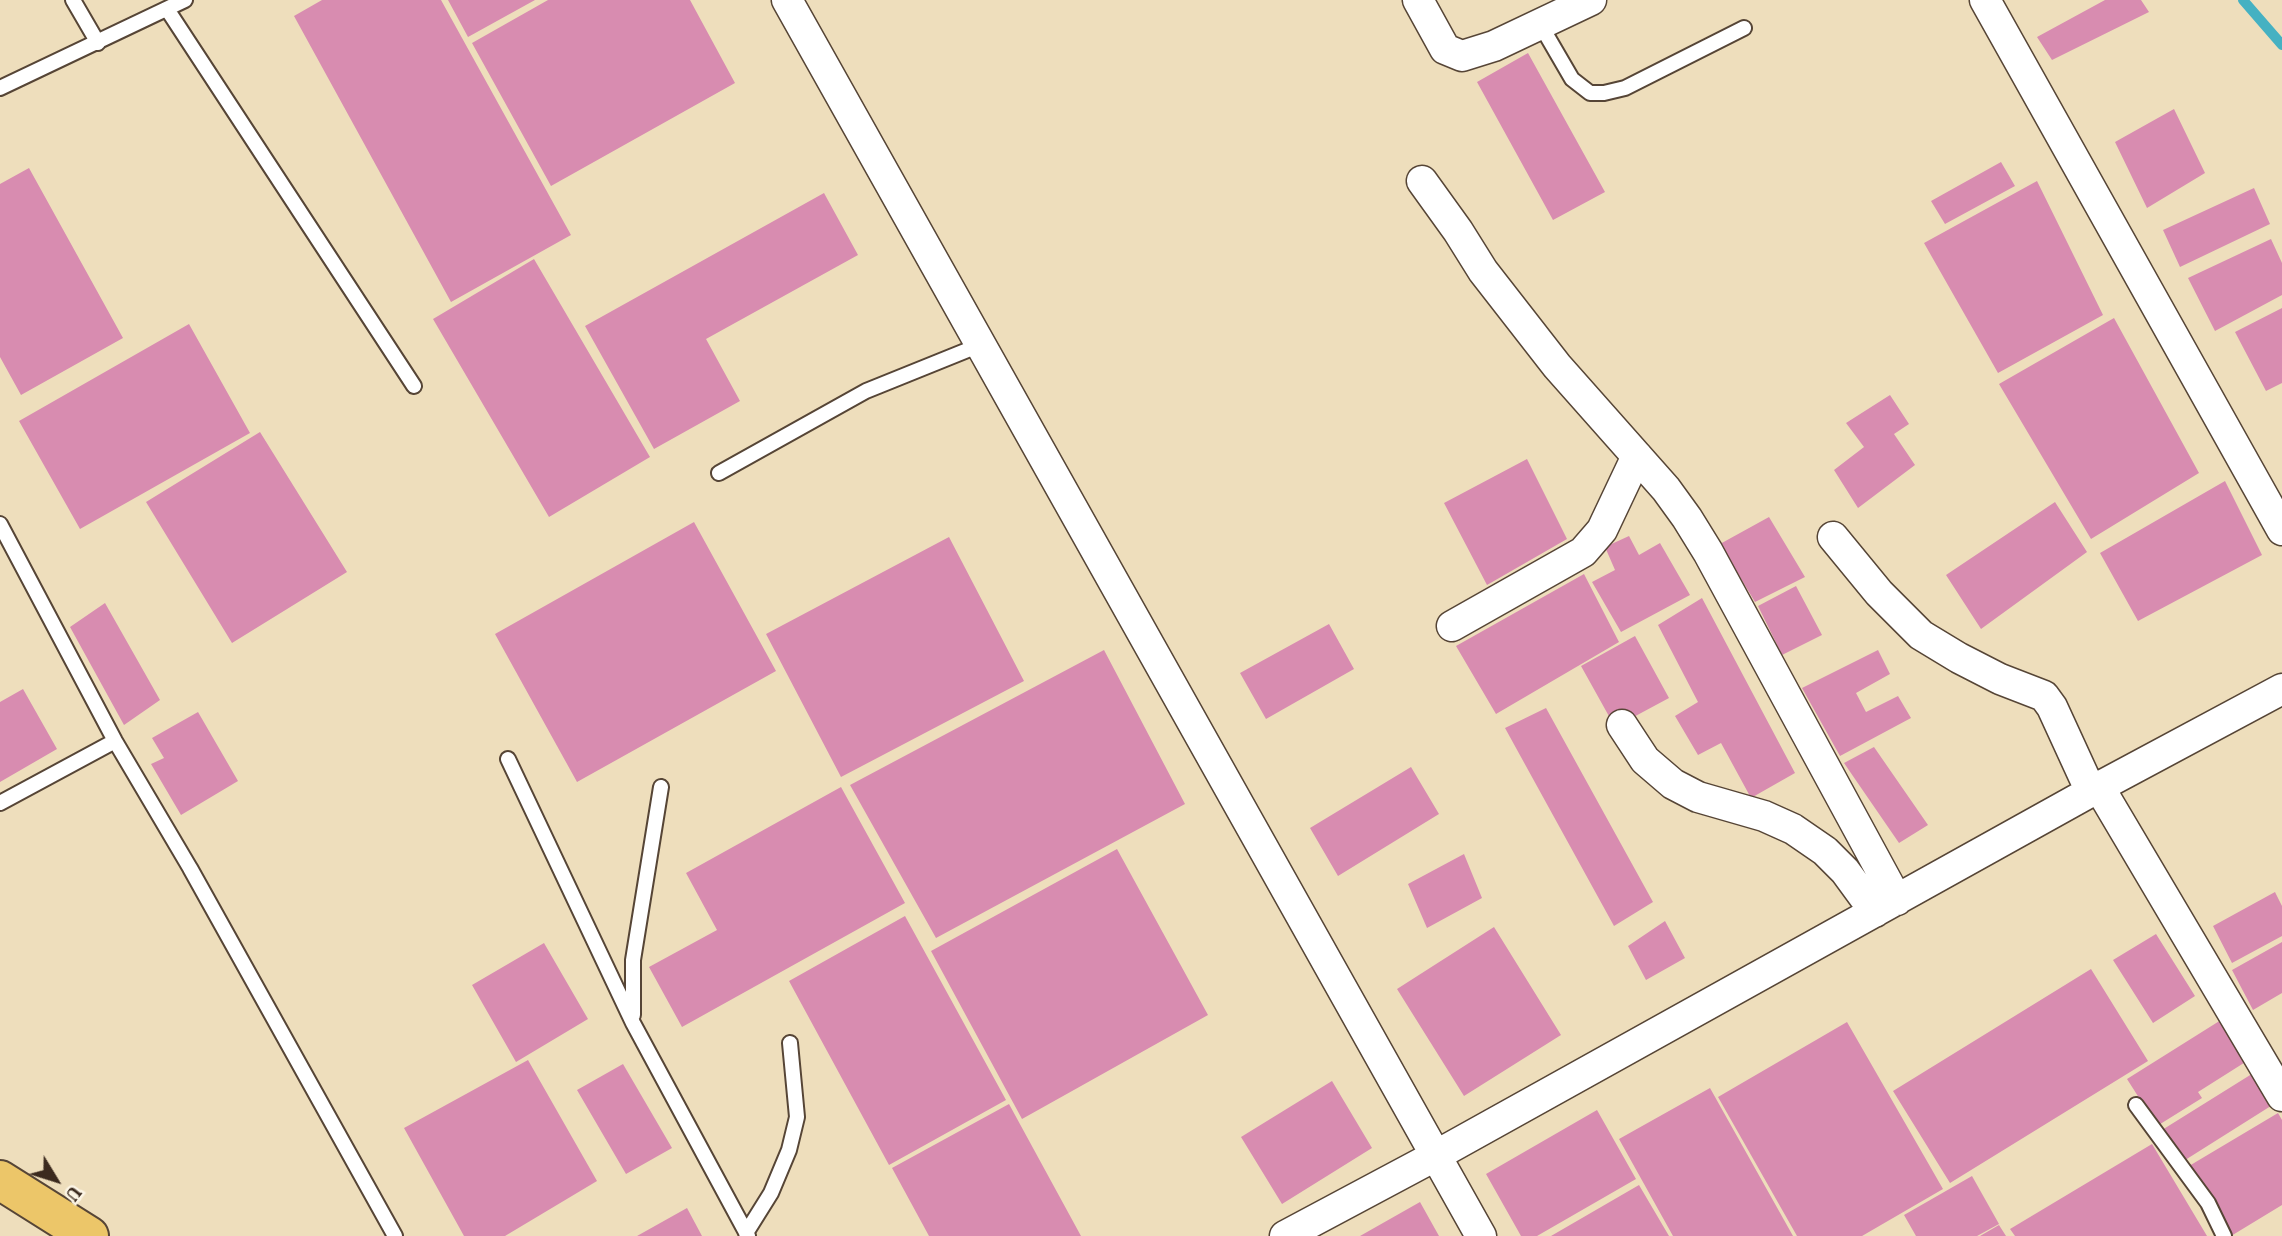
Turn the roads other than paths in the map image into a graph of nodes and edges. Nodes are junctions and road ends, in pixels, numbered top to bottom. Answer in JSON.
{"nodes":[{"id":1,"x":73,"y":0,"type":"edge"},
{"id":2,"x":185,"y":0,"type":"edge"},
{"id":3,"x":787,"y":0,"type":"edge"},
{"id":4,"x":1418,"y":0,"type":"edge"},
{"id":5,"x":1591,"y":0,"type":"edge"},
{"id":6,"x":1985,"y":0,"type":"edge"},
{"id":7,"x":167,"y":9,"type":"junction"},
{"id":8,"x":1540,"y":24,"type":"junction"},
{"id":9,"x":1744,"y":27,"type":"dead end"},
{"id":10,"x":98,"y":43,"type":"junction"},
{"id":11,"x":0,"y":88,"type":"edge"},
{"id":12,"x":1422,"y":181,"type":"dead end"},
{"id":13,"x":980,"y":345,"type":"junction"},
{"id":14,"x":414,"y":386,"type":"dead end"},
{"id":15,"x":1637,"y":456,"type":"junction"},
{"id":16,"x":719,"y":472,"type":"dead end"},
{"id":17,"x":0,"y":524,"type":"edge"},
{"id":18,"x":2282,"y":530,"type":"edge"},
{"id":19,"x":1833,"y":537,"type":"dead end"},
{"id":20,"x":1452,"y":626,"type":"dead end"},
{"id":21,"x":2282,"y":688,"type":"edge"},
{"id":22,"x":1622,"y":725,"type":"dead end"},
{"id":23,"x":115,"y":741,"type":"junction"},
{"id":24,"x":508,"y":759,"type":"dead end"},
{"id":25,"x":661,"y":787,"type":"dead end"},
{"id":26,"x":2095,"y":790,"type":"junction"},
{"id":27,"x":0,"y":803,"type":"edge"},
{"id":28,"x":1886,"y":906,"type":"junction"},
{"id":29,"x":633,"y":1023,"type":"junction"},
{"id":30,"x":790,"y":1043,"type":"dead end"},
{"id":31,"x":2282,"y":1096,"type":"edge"},
{"id":32,"x":2136,"y":1105,"type":"dead end"},
{"id":33,"x":1435,"y":1156,"type":"junction"},
{"id":34,"x":0,"y":1180,"type":"edge"},
{"id":35,"x":747,"y":1234,"type":"edge"},
{"id":36,"x":89,"y":1236,"type":"edge"},
{"id":37,"x":395,"y":1236,"type":"edge"},
{"id":38,"x":1285,"y":1236,"type":"edge"},
{"id":39,"x":1480,"y":1236,"type":"edge"},
{"id":40,"x":2224,"y":1236,"type":"edge"}],
"edges":[{"from":1,"to":10,"type":"lane"},
{"from":2,"to":7,"type":"lane"},
{"from":3,"to":13,"type":"street"},
{"from":4,"to":8,"type":"street"},
{"from":5,"to":8,"type":"street"},
{"from":6,"to":18,"type":"street"},
{"from":7,"to":10,"type":"lane"},
{"from":7,"to":14,"type":"lane"},
{"from":8,"to":9,"type":"lane"},
{"from":10,"to":11,"type":"lane"},
{"from":12,"to":15,"type":"street"},
{"from":13,"to":16,"type":"lane"},
{"from":13,"to":33,"type":"street"},
{"from":15,"to":20,"type":"street"},
{"from":15,"to":28,"type":"street"},
{"from":17,"to":23,"type":"lane"},
{"from":19,"to":26,"type":"street"},
{"from":21,"to":26,"type":"street"},
{"from":22,"to":28,"type":"street"},
{"from":23,"to":27,"type":"lane"},
{"from":23,"to":37,"type":"lane"},
{"from":24,"to":29,"type":"lane"},
{"from":25,"to":29,"type":"lane"},
{"from":26,"to":28,"type":"street"},
{"from":26,"to":31,"type":"street"},
{"from":28,"to":33,"type":"street"},
{"from":29,"to":35,"type":"lane"},
{"from":30,"to":35,"type":"lane"},
{"from":32,"to":40,"type":"lane"},
{"from":33,"to":38,"type":"street"},
{"from":33,"to":39,"type":"street"},
{"from":34,"to":36,"type":"highway"}]}
